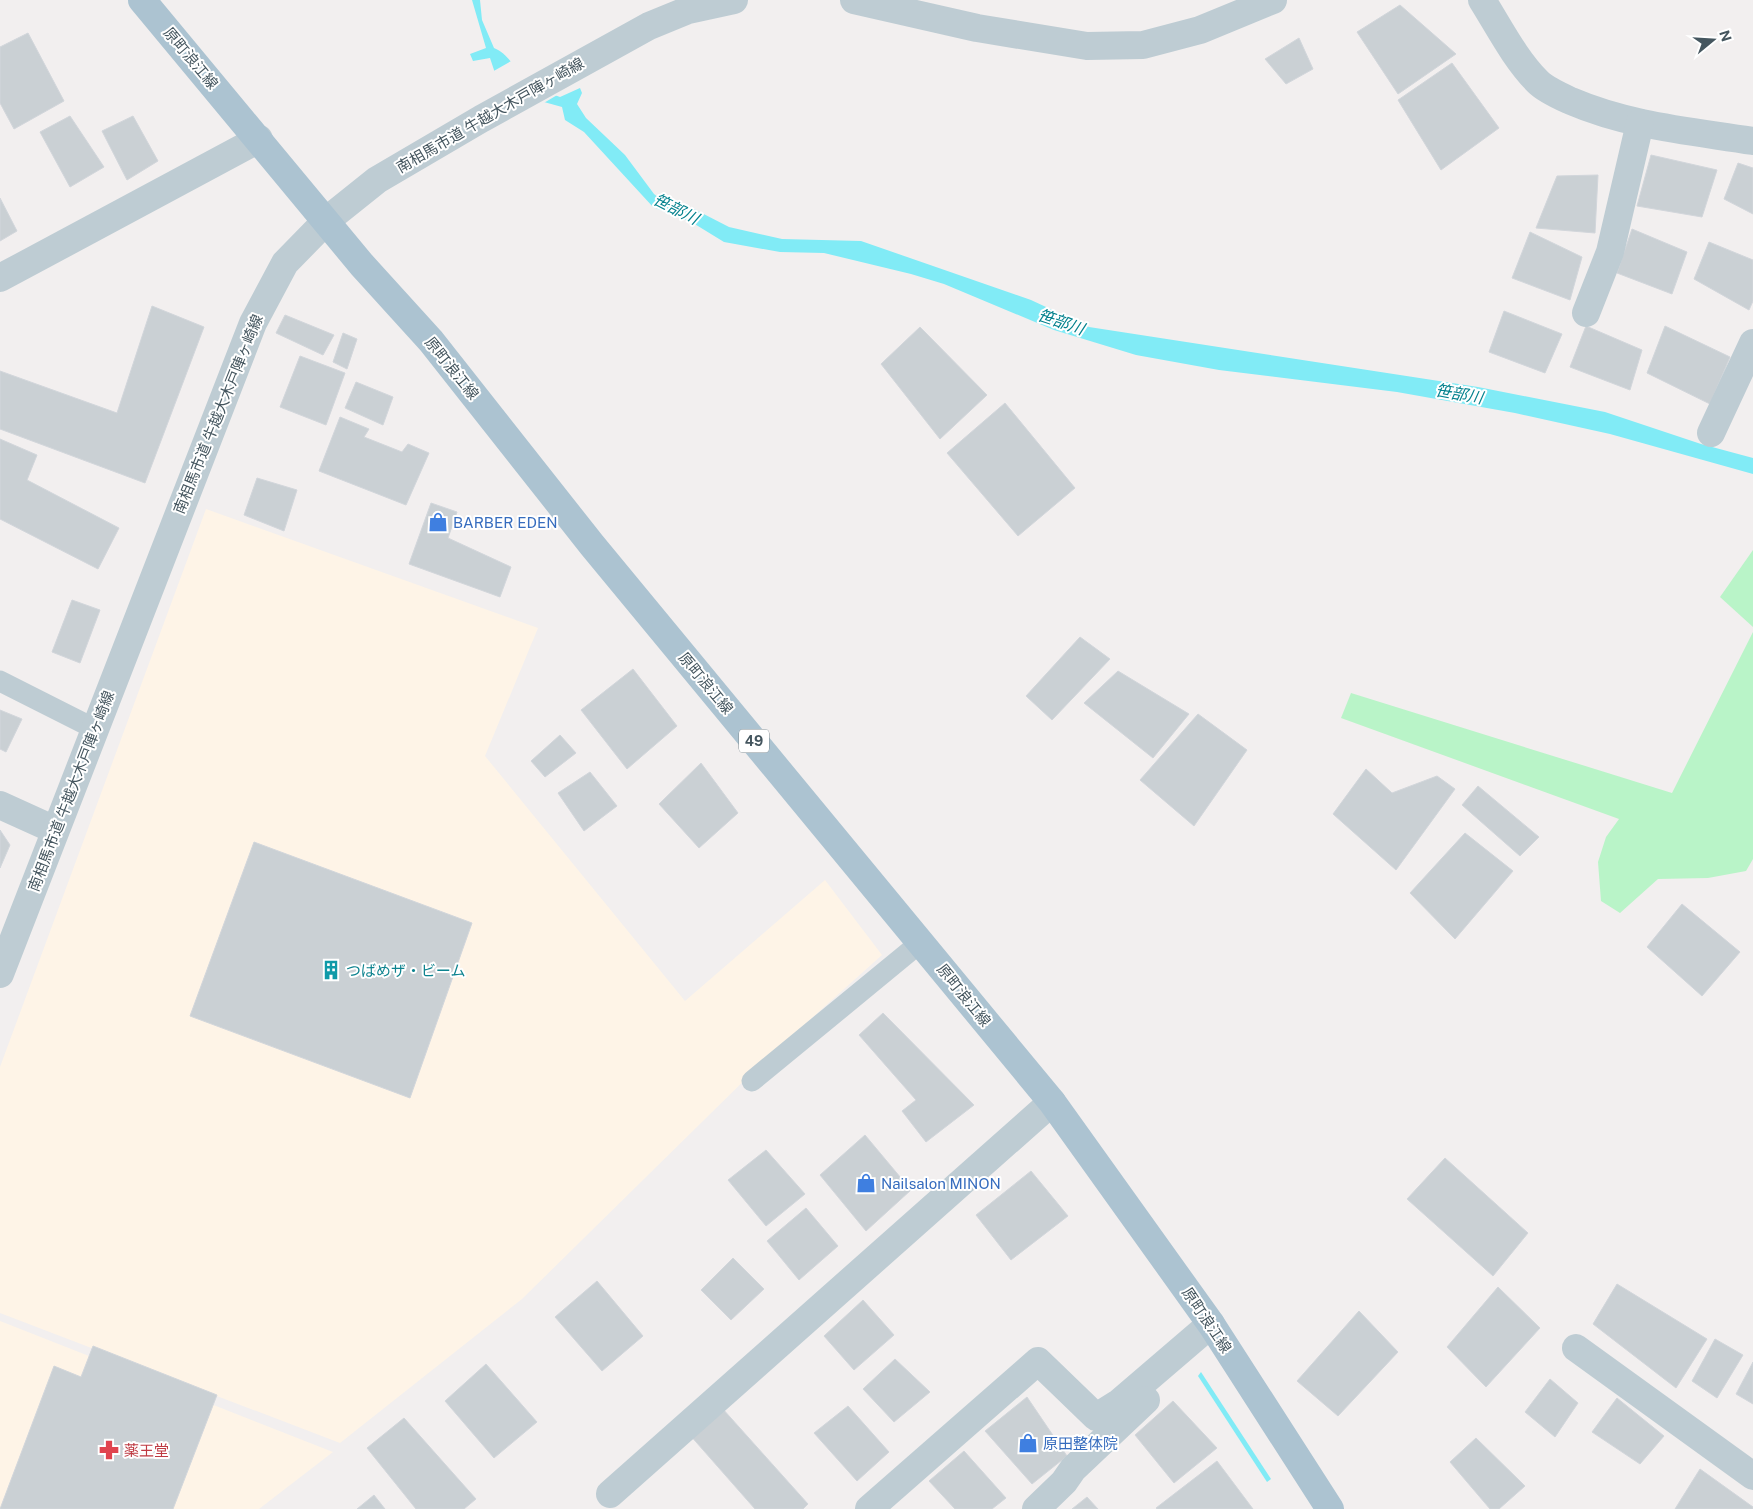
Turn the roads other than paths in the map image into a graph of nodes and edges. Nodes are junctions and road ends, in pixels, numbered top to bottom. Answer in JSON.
{"nodes":[{"id":1,"x":142,"y":0,"type":"edge"},
{"id":2,"x":734,"y":0,"type":"edge"},
{"id":3,"x":854,"y":0,"type":"edge"},
{"id":4,"x":1273,"y":0,"type":"edge"},
{"id":5,"x":1482,"y":0,"type":"edge"},
{"id":6,"x":1640,"y":124,"type":"junction"},
{"id":7,"x":259,"y":139,"type":"junction"},
{"id":8,"x":1753,"y":141,"type":"edge"},
{"id":9,"x":327,"y":220,"type":"junction"},
{"id":10,"x":0,"y":278,"type":"edge"},
{"id":11,"x":1586,"y":313,"type":"dead end"},
{"id":12,"x":1753,"y":343,"type":"edge"},
{"id":13,"x":1711,"y":433,"type":"dead end"},
{"id":14,"x":0,"y":681,"type":"edge"},
{"id":15,"x":95,"y":729,"type":"junction"},
{"id":16,"x":0,"y":805,"type":"edge"},
{"id":17,"x":55,"y":830,"type":"junction"},
{"id":18,"x":921,"y":942,"type":"junction"},
{"id":19,"x":0,"y":974,"type":"edge"},
{"id":20,"x":752,"y":1081,"type":"dead end"},
{"id":21,"x":1052,"y":1102,"type":"junction"},
{"id":22,"x":1215,"y":1331,"type":"junction"},
{"id":23,"x":1576,"y":1348,"type":"dead end"},
{"id":24,"x":1753,"y":1476,"type":"edge"},
{"id":25,"x":610,"y":1494,"type":"dead end"},
{"id":26,"x":1327,"y":1508,"type":"edge"},
{"id":27,"x":869,"y":1509,"type":"edge"},
{"id":28,"x":1036,"y":1509,"type":"edge"}],
"edges":[{"from":1,"to":7,"type":"main road","name":"原町浪江線","number":"49"},
{"from":2,"to":9,"type":"street","name":"南相馬市道 牛越大木戸陣ヶ崎線"},
{"from":3,"to":4,"type":"street"},
{"from":5,"to":6,"type":"street"},
{"from":6,"to":8,"type":"street"},
{"from":6,"to":11,"type":"street"},
{"from":7,"to":9,"type":"main road","name":"原町浪江線","number":"49"},
{"from":7,"to":10,"type":"street"},
{"from":9,"to":15,"type":"street","name":"南相馬市道 牛越大木戸陣ヶ崎線"},
{"from":9,"to":18,"type":"main road","name":"原町浪江線","number":"49"},
{"from":12,"to":13,"type":"street"},
{"from":14,"to":15,"type":"lane"},
{"from":15,"to":17,"type":"street","name":"南相馬市道 牛越大木戸陣ヶ崎線"},
{"from":16,"to":17,"type":"street"},
{"from":17,"to":19,"type":"street","name":"南相馬市道 牛越大木戸陣ヶ崎線"},
{"from":18,"to":20,"type":"lane"},
{"from":18,"to":21,"type":"main road","name":"原町浪江線","number":"49"},
{"from":21,"to":22,"type":"main road","name":"原町浪江線","number":"49"},
{"from":21,"to":25,"type":"street"},
{"from":22,"to":26,"type":"main road","name":"原町浪江線","number":"49"},
{"from":22,"to":27,"type":"street"},
{"from":22,"to":28,"type":"street"},
{"from":23,"to":24,"type":"street"}]}
